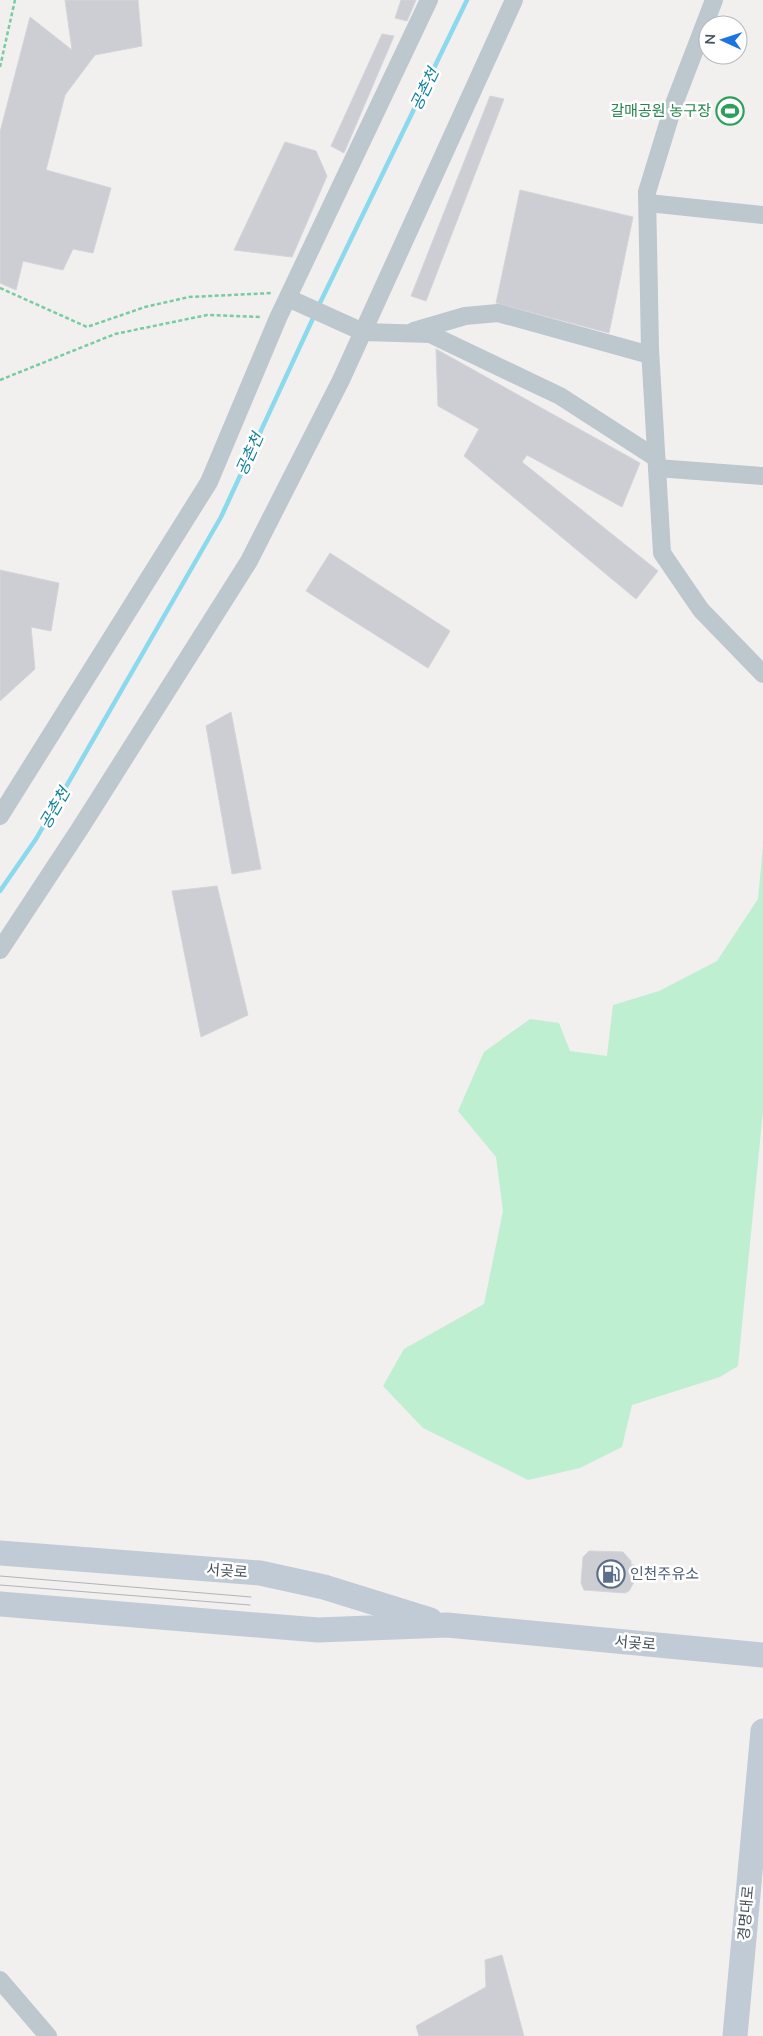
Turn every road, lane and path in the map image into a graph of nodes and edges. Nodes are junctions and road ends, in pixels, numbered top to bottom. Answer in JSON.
{"nodes":[{"id":1,"x":15,"y":0,"type":"edge"},
{"id":2,"x":429,"y":0,"type":"edge"},
{"id":3,"x":514,"y":0,"type":"edge"},
{"id":4,"x":714,"y":0,"type":"edge"},
{"id":5,"x":0,"y":66,"type":"edge"},
{"id":6,"x":648,"y":203,"type":"junction"},
{"id":7,"x":763,"y":215,"type":"edge"},
{"id":8,"x":0,"y":288,"type":"edge"},
{"id":9,"x":293,"y":300,"type":"junction"},
{"id":10,"x":278,"y":318,"type":"junction"},
{"id":11,"x":359,"y":330,"type":"junction"},
{"id":12,"x":406,"y":333,"type":"junction"},
{"id":13,"x":650,"y":355,"type":"junction"},
{"id":14,"x":0,"y":380,"type":"edge"},
{"id":15,"x":656,"y":463,"type":"junction"},
{"id":16,"x":763,"y":476,"type":"edge"},
{"id":17,"x":763,"y":674,"type":"edge"},
{"id":18,"x":0,"y":816,"type":"edge"},
{"id":19,"x":0,"y":950,"type":"edge"},
{"id":20,"x":0,"y":1553,"type":"edge"},
{"id":21,"x":0,"y":1568,"type":"edge"},
{"id":22,"x":0,"y":1604,"type":"edge"},
{"id":23,"x":436,"y":1626,"type":"junction"},
{"id":24,"x":763,"y":1655,"type":"edge"},
{"id":25,"x":763,"y":1731,"type":"edge"},
{"id":26,"x":0,"y":1980,"type":"edge"},
{"id":27,"x":48,"y":2036,"type":"edge"},
{"id":28,"x":735,"y":2036,"type":"edge"}],
"edges":[{"from":1,"to":5,"type":"path"},
{"from":2,"to":9,"type":"street"},
{"from":3,"to":11,"type":"street"},
{"from":4,"to":6,"type":"street"},
{"from":6,"to":7,"type":"street"},
{"from":6,"to":13,"type":"street"},
{"from":8,"to":9,"type":"path"},
{"from":9,"to":10,"type":"street"},
{"from":9,"to":11,"type":"street"},
{"from":10,"to":14,"type":"path"},
{"from":10,"to":18,"type":"street"},
{"from":11,"to":12,"type":"street"},
{"from":11,"to":19,"type":"street"},
{"from":12,"to":13,"type":"street"},
{"from":12,"to":15,"type":"street"},
{"from":13,"to":15,"type":"street"},
{"from":15,"to":16,"type":"street"},
{"from":15,"to":17,"type":"street"},
{"from":20,"to":23,"type":"main road","name":"서곶로"},
{"from":21,"to":23,"type":"main road","name":"서곶로"},
{"from":22,"to":23,"type":"main road","name":"서곶로"},
{"from":23,"to":24,"type":"main road","name":"서곶로"},
{"from":25,"to":28,"type":"main road","name":"경명대로"},
{"from":26,"to":27,"type":"street"}]}
